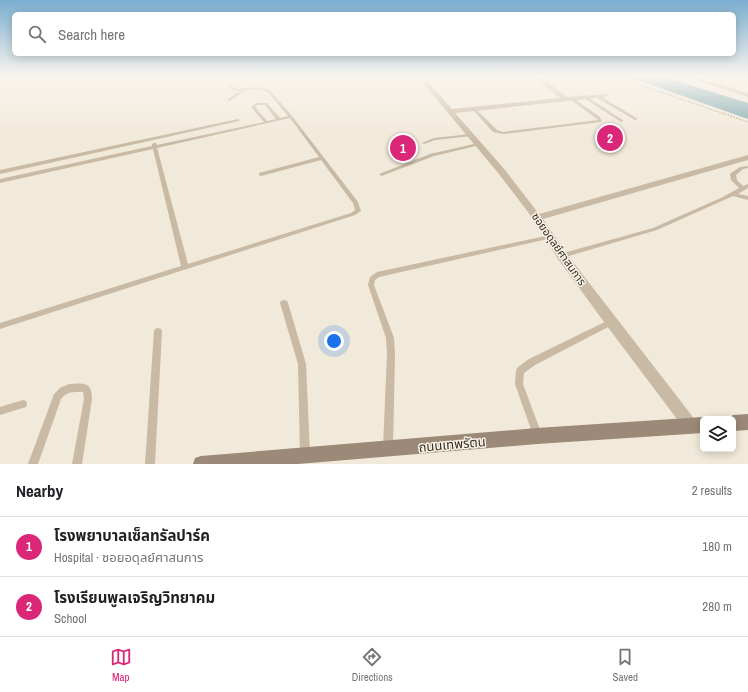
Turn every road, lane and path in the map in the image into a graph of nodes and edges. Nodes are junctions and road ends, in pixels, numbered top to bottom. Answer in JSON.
{"nodes":[{"id":1,"x":275,"y":99,"type":"edge"},
{"id":2,"x":439,"y":99,"type":"edge"},
{"id":3,"x":569,"y":99,"type":"joint"},
{"id":4,"x":588,"y":99,"type":"edge"},
{"id":5,"x":601,"y":99,"type":"edge"},
{"id":6,"x":680,"y":99,"type":"edge"},
{"id":7,"x":473,"y":108,"type":"junction"},
{"id":8,"x":450,"y":111,"type":"junction"},
{"id":9,"x":291,"y":117,"type":"junction"},
{"id":10,"x":636,"y":119,"type":"dead end"},
{"id":11,"x":238,"y":120,"type":"dead end"},
{"id":12,"x":279,"y":120,"type":"junction"},
{"id":13,"x":622,"y":121,"type":"dead end"},
{"id":14,"x":748,"y":122,"type":"edge"},
{"id":15,"x":267,"y":123,"type":"junction"},
{"id":16,"x":470,"y":135,"type":"junction"},
{"id":17,"x":153,"y":138,"type":"junction"},
{"id":18,"x":424,"y":143,"type":"dead end"},
{"id":19,"x":478,"y":144,"type":"junction"},
{"id":20,"x":155,"y":147,"type":"junction"},
{"id":21,"x":428,"y":150,"type":"dead end"},
{"id":22,"x":432,"y":155,"type":"junction"},
{"id":23,"x":748,"y":156,"type":"edge"},
{"id":24,"x":322,"y":158,"type":"junction"},
{"id":25,"x":748,"y":167,"type":"edge"},
{"id":26,"x":0,"y":172,"type":"edge"},
{"id":27,"x":261,"y":174,"type":"dead end"},
{"id":28,"x":382,"y":174,"type":"dead end"},
{"id":29,"x":0,"y":181,"type":"edge"},
{"id":30,"x":745,"y":187,"type":"edge"},
{"id":31,"x":733,"y":194,"type":"junction"},
{"id":32,"x":748,"y":198,"type":"edge"},
{"id":33,"x":537,"y":218,"type":"junction"},
{"id":34,"x":550,"y":237,"type":"junction"},
{"id":35,"x":562,"y":256,"type":"junction"},
{"id":36,"x":185,"y":267,"type":"junction"},
{"id":37,"x":284,"y":303,"type":"dead end"},
{"id":38,"x":611,"y":322,"type":"junction"},
{"id":39,"x":0,"y":326,"type":"edge"},
{"id":40,"x":158,"y":331,"type":"dead end"},
{"id":41,"x":22,"y":404,"type":"dead end"},
{"id":42,"x":0,"y":411,"type":"edge"},
{"id":43,"x":748,"y":422,"type":"edge"},
{"id":44,"x":736,"y":423,"type":"edge"},
{"id":45,"x":697,"y":426,"type":"edge"},
{"id":46,"x":537,"y":436,"type":"junction"},
{"id":47,"x":388,"y":449,"type":"junction"},
{"id":48,"x":305,"y":456,"type":"junction"},
{"id":49,"x":33,"y":464,"type":"edge"},
{"id":50,"x":77,"y":464,"type":"edge"},
{"id":51,"x":150,"y":464,"type":"edge"},
{"id":52,"x":201,"y":464,"type":"edge"}],
"edges":[{"from":1,"to":9,"type":"lane"},
{"from":2,"to":8,"type":"street","name":"ซอยอดุลย์ศาสนการ"},
{"from":3,"to":7,"type":"street"},
{"from":3,"to":7,"type":"lane"},
{"from":4,"to":13,"type":"lane"},
{"from":5,"to":10,"type":"lane"},
{"from":6,"to":14,"type":"path"},
{"from":7,"to":8,"type":"street"},
{"from":8,"to":16,"type":"street","name":"ซอยอดุลย์ศาสนการ"},
{"from":9,"to":12,"type":"lane"},
{"from":9,"to":24,"type":"lane"},
{"from":11,"to":17,"type":"lane"},
{"from":12,"to":15,"type":"lane"},
{"from":12,"to":15,"type":"lane"},
{"from":15,"to":20,"type":"lane"},
{"from":16,"to":18,"type":"lane"},
{"from":16,"to":19,"type":"street","name":"ซอยอดุลย์ศาสนการ"},
{"from":17,"to":20,"type":"lane"},
{"from":17,"to":26,"type":"lane"},
{"from":19,"to":22,"type":"lane"},
{"from":19,"to":33,"type":"street","name":"ซอยอดุลย์ศาสนการ"},
{"from":20,"to":29,"type":"lane"},
{"from":20,"to":36,"type":"lane"},
{"from":21,"to":22,"type":"lane"},
{"from":22,"to":28,"type":"lane"},
{"from":23,"to":33,"type":"street"},
{"from":24,"to":27,"type":"lane"},
{"from":24,"to":36,"type":"lane"},
{"from":25,"to":30,"type":"lane"},
{"from":30,"to":31,"type":"lane"},
{"from":31,"to":32,"type":"lane"},
{"from":31,"to":35,"type":"lane"},
{"from":33,"to":34,"type":"street","name":"ซอยอดุลย์ศาสนการ"},
{"from":34,"to":35,"type":"street","name":"ซอยอดุลย์ศาสนการ"},
{"from":34,"to":47,"type":"lane"},
{"from":35,"to":38,"type":"street","name":"ซอยอดุลย์ศาสนการ"},
{"from":36,"to":39,"type":"lane"},
{"from":37,"to":48,"type":"lane"},
{"from":38,"to":45,"type":"street","name":"ซอยอดุลย์ศาสนการ"},
{"from":38,"to":46,"type":"lane"},
{"from":40,"to":51,"type":"lane"},
{"from":41,"to":42,"type":"lane"},
{"from":43,"to":44,"type":"main road"},
{"from":45,"to":46,"type":"main road","name":"ถนนเทพรัตน"},
{"from":46,"to":47,"type":"main road","name":"ถนนเทพรัตน"},
{"from":47,"to":48,"type":"main road","name":"ถนนเทพรัตน"},
{"from":48,"to":52,"type":"main road","name":"ถนนเทพรัตน"},
{"from":49,"to":50,"type":"lane"}]}
